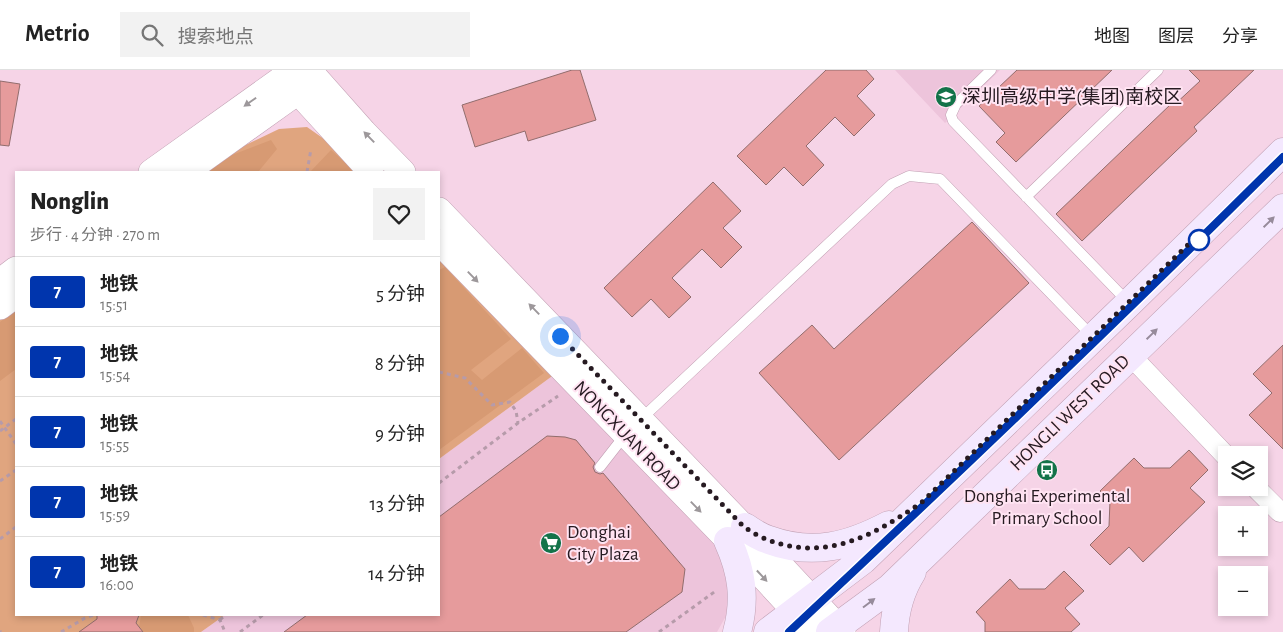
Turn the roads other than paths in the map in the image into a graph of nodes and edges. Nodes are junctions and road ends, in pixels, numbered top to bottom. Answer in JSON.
{"nodes":[{"id":1,"x":991,"y":70,"type":"edge"},
{"id":2,"x":1158,"y":70,"type":"edge"},
{"id":3,"x":297,"y":75,"type":"edge"},
{"id":4,"x":1283,"y":152,"type":"edge"},
{"id":5,"x":153,"y":171,"type":"edge"},
{"id":6,"x":187,"y":171,"type":"edge"},
{"id":7,"x":370,"y":171,"type":"edge"},
{"id":8,"x":402,"y":171,"type":"edge"},
{"id":9,"x":1026,"y":197,"type":"junction"},
{"id":10,"x":1283,"y":208,"type":"edge"},
{"id":11,"x":440,"y":211,"type":"edge"},
{"id":12,"x":440,"y":243,"type":"edge"},
{"id":13,"x":15,"y":270,"type":"edge"},
{"id":14,"x":0,"y":281,"type":"edge"},
{"id":15,"x":15,"y":296,"type":"edge"},
{"id":16,"x":1129,"y":303,"type":"junction"},
{"id":17,"x":0,"y":307,"type":"edge"},
{"id":18,"x":1094,"y":337,"type":"junction"},
{"id":19,"x":1130,"y":356,"type":"junction"},
{"id":20,"x":633,"y":427,"type":"junction"},
{"id":21,"x":1218,"y":448,"type":"edge"},
{"id":22,"x":600,"y":467,"type":"dead end"},
{"id":23,"x":1264,"y":496,"type":"edge"},
{"id":24,"x":921,"y":503,"type":"junction"},
{"id":25,"x":1280,"y":512,"type":"dead end"},
{"id":26,"x":736,"y":534,"type":"junction"},
{"id":27,"x":922,"y":556,"type":"junction"},
{"id":28,"x":803,"y":605,"type":"junction"},
{"id":29,"x":831,"y":631,"type":"edge"},
{"id":30,"x":737,"y":632,"type":"edge"},
{"id":31,"x":768,"y":632,"type":"edge"},
{"id":32,"x":894,"y":632,"type":"edge"}],
"edges":[{"from":1,"to":9,"type":"lane"},
{"from":2,"to":9,"type":"lane"},
{"from":3,"to":5,"type":"street","one_way":true},
{"from":3,"to":6,"type":"street"},
{"from":3,"to":7,"type":"street"},
{"from":8,"to":3,"type":"street","one_way":true},
{"from":4,"to":16,"type":"main road","name":"HONGLI WEST ROAD"},
{"from":9,"to":16,"type":"lane"},
{"from":19,"to":10,"type":"main road","name":"HONGLI WEST ROAD","one_way":true},
{"from":20,"to":11,"type":"street","name":"NONGXUAN ROAD","one_way":true},
{"from":12,"to":20,"type":"street","name":"NONGXUAN ROAD","one_way":true},
{"from":13,"to":14,"type":"street"},
{"from":15,"to":17,"type":"street"},
{"from":16,"to":18,"type":"main road","name":"HONGLI WEST ROAD"},
{"from":18,"to":20,"type":"lane"},
{"from":18,"to":24,"type":"main road","name":"HONGLI WEST ROAD"},
{"from":19,"to":21,"type":"street"},
{"from":19,"to":27,"type":"main road","name":"HONGLI WEST ROAD"},
{"from":20,"to":22,"type":"lane"},
{"from":20,"to":26,"type":"street","name":"NONGXUAN ROAD"},
{"from":23,"to":25,"type":"street"},
{"from":24,"to":26,"type":"main road"},
{"from":24,"to":28,"type":"main road","name":"HONGLI WEST ROAD"},
{"from":26,"to":28,"type":"street","name":"NONGXUAN ROAD"},
{"from":26,"to":30,"type":"main road"},
{"from":29,"to":27,"type":"main road","name":"HONGLI WEST ROAD","one_way":true},
{"from":27,"to":32,"type":"main road"},
{"from":28,"to":29,"type":"street","name":"NONGXUAN ROAD"},
{"from":28,"to":31,"type":"main road","name":"HONGLI WEST ROAD"}]}
